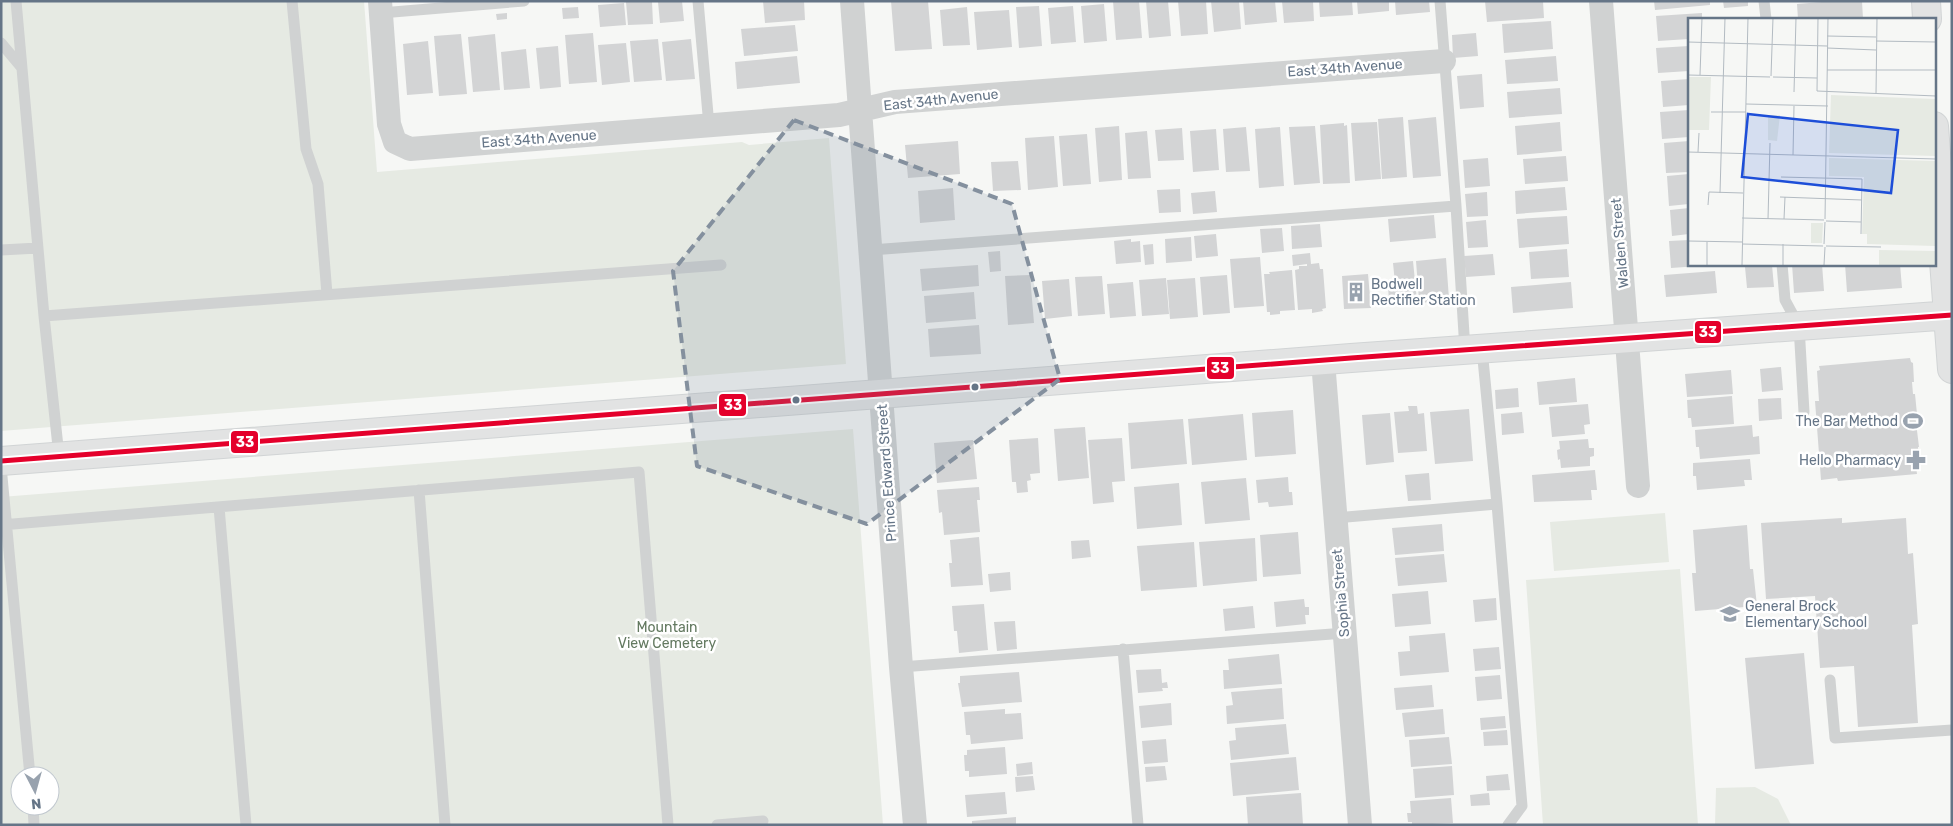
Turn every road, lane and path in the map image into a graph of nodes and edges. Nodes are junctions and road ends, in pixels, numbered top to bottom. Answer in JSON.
{"nodes":[{"id":1,"x":16,"y":1,"type":"edge"},
{"id":2,"x":292,"y":1,"type":"edge"},
{"id":3,"x":524,"y":1,"type":"edge"},
{"id":4,"x":698,"y":1,"type":"edge"},
{"id":5,"x":852,"y":1,"type":"edge"},
{"id":6,"x":1440,"y":1,"type":"edge"},
{"id":7,"x":1600,"y":1,"type":"edge"},
{"id":8,"x":1764,"y":1,"type":"edge"},
{"id":9,"x":1926,"y":1,"type":"edge"},
{"id":10,"x":380,"y":7,"type":"edge"},
{"id":11,"x":1766,"y":18,"type":"edge"},
{"id":12,"x":1927,"y":18,"type":"edge"},
{"id":13,"x":1,"y":43,"type":"edge"},
{"id":14,"x":1444,"y":61,"type":"junction"},
{"id":15,"x":22,"y":68,"type":"junction"},
{"id":16,"x":860,"y":111,"type":"junction"},
{"id":17,"x":709,"y":126,"type":"junction"},
{"id":18,"x":1936,"y":150,"type":"edge"},
{"id":19,"x":1456,"y":206,"type":"junction"},
{"id":20,"x":38,"y":248,"type":"junction"},
{"id":21,"x":1,"y":250,"type":"edge"},
{"id":22,"x":871,"y":250,"type":"junction"},
{"id":23,"x":721,"y":265,"type":"dead end"},
{"id":24,"x":1782,"y":265,"type":"edge"},
{"id":25,"x":327,"y":294,"type":"junction"},
{"id":26,"x":1950,"y":315,"type":"edge"},
{"id":27,"x":44,"y":316,"type":"junction"},
{"id":28,"x":1799,"y":326,"type":"junction"},
{"id":29,"x":1628,"y":338,"type":"junction"},
{"id":30,"x":1473,"y":350,"type":"junction"},
{"id":31,"x":1323,"y":361,"type":"junction"},
{"id":32,"x":1952,"y":368,"type":"edge"},
{"id":33,"x":882,"y":394,"type":"junction"},
{"id":34,"x":1804,"y":412,"type":"dead end"},
{"id":35,"x":58,"y":456,"type":"junction"},
{"id":36,"x":1,"y":461,"type":"edge"},
{"id":37,"x":1,"y":466,"type":"edge"},
{"id":38,"x":1638,"y":486,"type":"dead end"},
{"id":39,"x":419,"y":490,"type":"junction"},
{"id":40,"x":1497,"y":504,"type":"junction"},
{"id":41,"x":218,"y":507,"type":"junction"},
{"id":42,"x":1335,"y":518,"type":"junction"},
{"id":43,"x":4,"y":524,"type":"edge"},
{"id":44,"x":1345,"y":633,"type":"junction"},
{"id":45,"x":1123,"y":649,"type":"junction"},
{"id":46,"x":901,"y":667,"type":"junction"},
{"id":47,"x":1830,"y":680,"type":"dead end"},
{"id":48,"x":1952,"y":730,"type":"edge"},
{"id":49,"x":29,"y":766,"type":"edge"},
{"id":50,"x":764,"y":821,"type":"dead end"},
{"id":51,"x":246,"y":825,"type":"edge"},
{"id":52,"x":445,"y":825,"type":"edge"},
{"id":53,"x":668,"y":825,"type":"edge"},
{"id":54,"x":717,"y":825,"type":"edge"},
{"id":55,"x":915,"y":825,"type":"edge"},
{"id":56,"x":1138,"y":825,"type":"edge"},
{"id":57,"x":1360,"y":825,"type":"edge"},
{"id":58,"x":1508,"y":825,"type":"edge"}],
"edges":[{"from":1,"to":15,"type":"lane"},
{"from":2,"to":25,"type":"lane"},
{"from":3,"to":10,"type":"lane"},
{"from":4,"to":17,"type":"lane"},
{"from":5,"to":16,"type":"street","name":"Prince Edward Street"},
{"from":6,"to":14,"type":"lane"},
{"from":7,"to":29,"type":"street","name":"Walden Street"},
{"from":8,"to":11,"type":"lane"},
{"from":9,"to":12,"type":"street"},
{"from":10,"to":17,"type":"street","name":"East 34th Avenue"},
{"from":13,"to":15,"type":"lane"},
{"from":14,"to":16,"type":"street","name":"East 34th Avenue"},
{"from":14,"to":19,"type":"lane"},
{"from":15,"to":20,"type":"lane"},
{"from":16,"to":17,"type":"street","name":"East 34th Avenue"},
{"from":16,"to":22,"type":"street","name":"Prince Edward Street"},
{"from":18,"to":26,"type":"street"},
{"from":19,"to":22,"type":"lane"},
{"from":19,"to":30,"type":"lane"},
{"from":20,"to":21,"type":"lane"},
{"from":20,"to":27,"type":"lane"},
{"from":22,"to":33,"type":"street","name":"Prince Edward Street"},
{"from":23,"to":25,"type":"lane"},
{"from":24,"to":28,"type":"lane"},
{"from":25,"to":27,"type":"lane"},
{"from":26,"to":28,"type":"street"},
{"from":26,"to":32,"type":"street"},
{"from":27,"to":35,"type":"lane"},
{"from":28,"to":29,"type":"street"},
{"from":28,"to":34,"type":"lane"},
{"from":29,"to":30,"type":"street"},
{"from":29,"to":38,"type":"street","name":"Walden Street"},
{"from":30,"to":31,"type":"street"},
{"from":30,"to":40,"type":"lane"},
{"from":31,"to":33,"type":"street"},
{"from":31,"to":42,"type":"street","name":"Sophia Street"},
{"from":33,"to":35,"type":"street"},
{"from":33,"to":46,"type":"street","name":"Prince Edward Street"},
{"from":35,"to":36,"type":"street"},
{"from":37,"to":43,"type":"lane"},
{"from":39,"to":41,"type":"lane"},
{"from":39,"to":52,"type":"lane"},
{"from":39,"to":53,"type":"lane"},
{"from":40,"to":42,"type":"lane"},
{"from":40,"to":58,"type":"lane"},
{"from":41,"to":43,"type":"lane"},
{"from":41,"to":51,"type":"lane"},
{"from":42,"to":44,"type":"street","name":"Sophia Street"},
{"from":43,"to":49,"type":"lane"},
{"from":44,"to":45,"type":"lane"},
{"from":44,"to":57,"type":"street","name":"Sophia Street"},
{"from":45,"to":46,"type":"lane"},
{"from":45,"to":56,"type":"lane"},
{"from":46,"to":55,"type":"street","name":"Prince Edward Street"},
{"from":47,"to":48,"type":"lane"},
{"from":50,"to":54,"type":"lane"}]}
